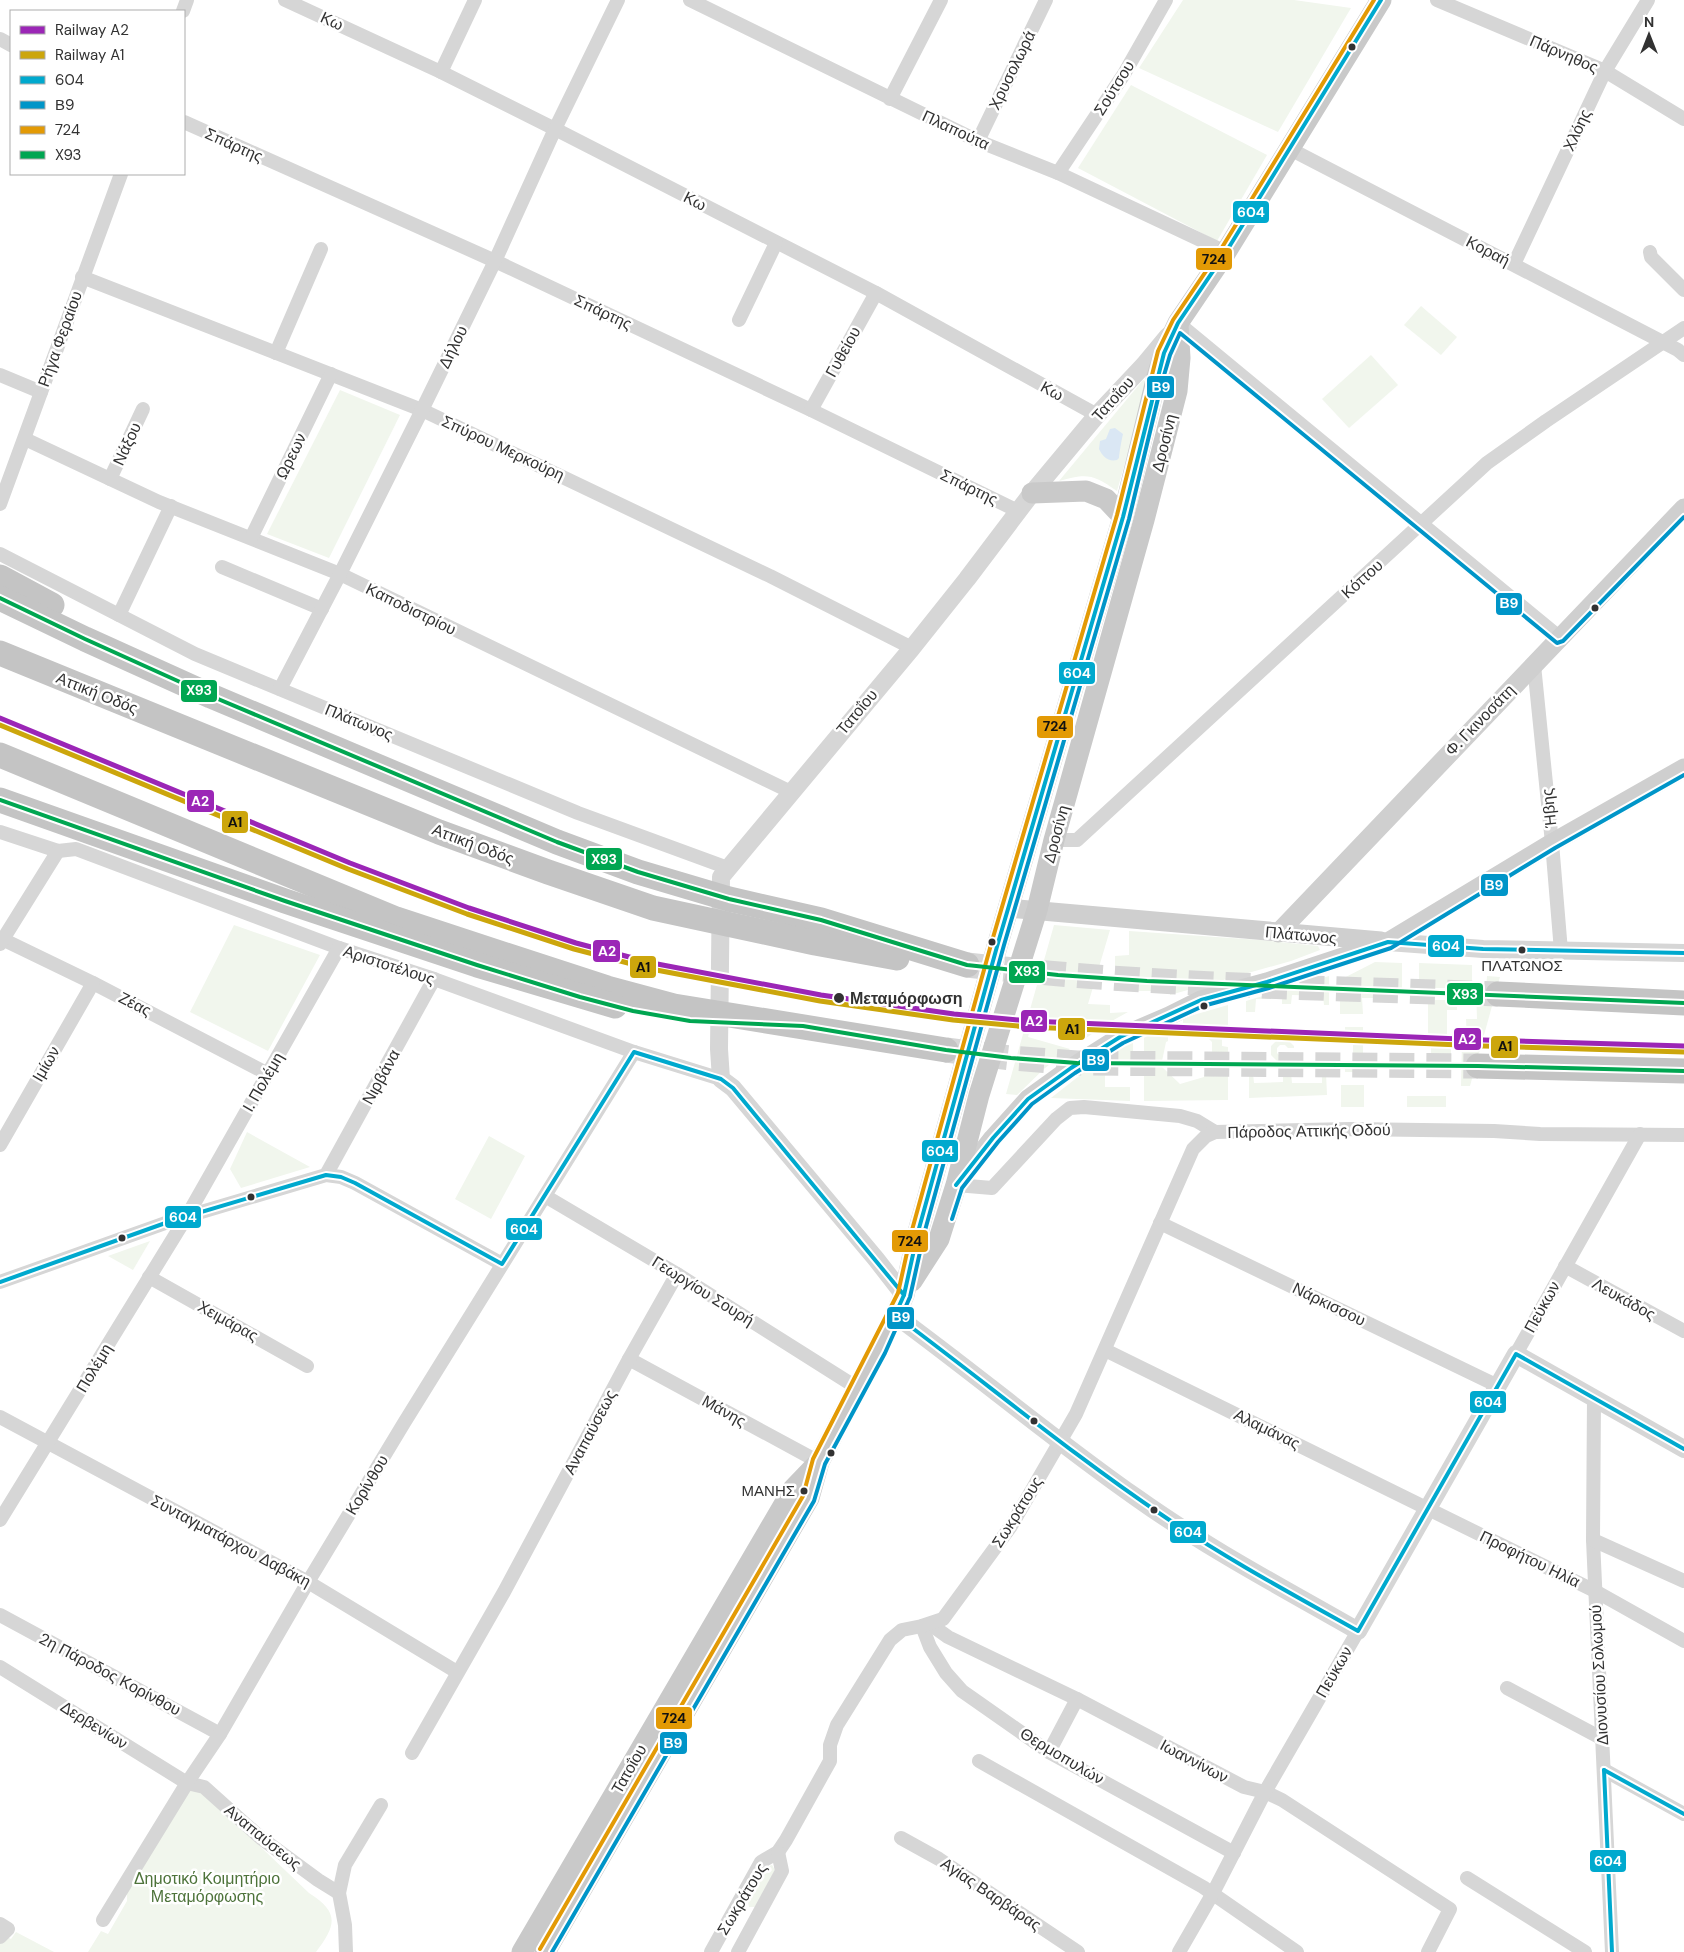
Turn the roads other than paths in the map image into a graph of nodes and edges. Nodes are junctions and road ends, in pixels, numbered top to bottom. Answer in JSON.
{"nodes":[{"id":1,"x":285,"y":0,"type":"edge"},
{"id":2,"x":476,"y":0,"type":"edge"},
{"id":3,"x":618,"y":0,"type":"edge"},
{"id":4,"x":690,"y":0,"type":"edge"},
{"id":5,"x":941,"y":0,"type":"edge"},
{"id":6,"x":1046,"y":0,"type":"edge"},
{"id":7,"x":1166,"y":0,"type":"edge"},
{"id":8,"x":1381,"y":0,"type":"edge"},
{"id":9,"x":1438,"y":0,"type":"edge"},
{"id":10,"x":1648,"y":0,"type":"edge"},
{"id":11,"x":1604,"y":71,"type":"junction"},
{"id":12,"x":441,"y":72,"type":"junction"},
{"id":13,"x":890,"y":99,"type":"junction"},
{"id":14,"x":1684,"y":119,"type":"edge"},
{"id":15,"x":185,"y":122,"type":"edge"},
{"id":16,"x":555,"y":129,"type":"junction"},
{"id":17,"x":978,"y":141,"type":"junction"},
{"id":18,"x":1290,"y":149,"type":"junction"},
{"id":19,"x":1058,"y":173,"type":"junction"},
{"id":20,"x":121,"y":175,"type":"edge"},
{"id":21,"x":776,"y":243,"type":"junction"},
{"id":22,"x":321,"y":249,"type":"dead end"},
{"id":23,"x":1226,"y":252,"type":"junction"},
{"id":24,"x":1650,"y":252,"type":"dead end"},
{"id":25,"x":495,"y":262,"type":"junction"},
{"id":26,"x":1514,"y":264,"type":"junction"},
{"id":27,"x":82,"y":277,"type":"junction"},
{"id":28,"x":1684,"y":290,"type":"edge"},
{"id":29,"x":876,"y":293,"type":"junction"},
{"id":30,"x":739,"y":320,"type":"dead end"},
{"id":31,"x":1178,"y":323,"type":"junction"},
{"id":32,"x":1684,"y":328,"type":"edge"},
{"id":33,"x":1663,"y":342,"type":"junction"},
{"id":34,"x":276,"y":353,"type":"junction"},
{"id":35,"x":1684,"y":355,"type":"edge"},
{"id":36,"x":331,"y":374,"type":"junction"},
{"id":37,"x":0,"y":375,"type":"edge"},
{"id":38,"x":41,"y":392,"type":"junction"},
{"id":39,"x":143,"y":409,"type":"dead end"},
{"id":40,"x":422,"y":410,"type":"junction"},
{"id":41,"x":811,"y":410,"type":"junction"},
{"id":42,"x":1097,"y":415,"type":"junction"},
{"id":43,"x":25,"y":439,"type":"junction"},
{"id":44,"x":110,"y":479,"type":"junction"},
{"id":45,"x":1032,"y":493,"type":"junction"},
{"id":46,"x":2,"y":494,"type":"edge"},
{"id":47,"x":171,"y":506,"type":"junction"},
{"id":48,"x":1684,"y":508,"type":"edge"},
{"id":49,"x":1018,"y":511,"type":"junction"},
{"id":50,"x":1123,"y":517,"type":"junction"},
{"id":51,"x":1422,"y":524,"type":"junction"},
{"id":52,"x":251,"y":538,"type":"junction"},
{"id":53,"x":0,"y":554,"type":"edge"},
{"id":54,"x":222,"y":567,"type":"dead end"},
{"id":55,"x":340,"y":574,"type":"junction"},
{"id":56,"x":0,"y":577,"type":"edge"},
{"id":57,"x":0,"y":598,"type":"edge"},
{"id":58,"x":322,"y":609,"type":"junction"},
{"id":59,"x":119,"y":615,"type":"junction"},
{"id":60,"x":1559,"y":637,"type":"junction"},
{"id":61,"x":912,"y":648,"type":"junction"},
{"id":62,"x":0,"y":653,"type":"edge"},
{"id":63,"x":1534,"y":665,"type":"junction"},
{"id":64,"x":280,"y":689,"type":"junction"},
{"id":65,"x":211,"y":696,"type":"junction"},
{"id":66,"x":0,"y":755,"type":"edge"},
{"id":67,"x":1684,"y":768,"type":"edge"},
{"id":68,"x":792,"y":792,"type":"junction"},
{"id":69,"x":0,"y":800,"type":"edge"},
{"id":70,"x":0,"y":832,"type":"edge"},
{"id":71,"x":1054,"y":840,"type":"junction"},
{"id":72,"x":1552,"y":843,"type":"junction"},
{"id":73,"x":58,"y":851,"type":"junction"},
{"id":74,"x":724,"y":872,"type":"junction"},
{"id":75,"x":1007,"y":913,"type":"junction"},
{"id":76,"x":1036,"y":914,"type":"junction"},
{"id":77,"x":1278,"y":933,"type":"junction"},
{"id":78,"x":1,"y":941,"type":"edge"},
{"id":79,"x":1388,"y":942,"type":"junction"},
{"id":80,"x":339,"y":948,"type":"junction"},
{"id":81,"x":1561,"y":951,"type":"junction"},
{"id":82,"x":1684,"y":953,"type":"edge"},
{"id":83,"x":434,"y":979,"type":"junction"},
{"id":84,"x":93,"y":983,"type":"junction"},
{"id":85,"x":1498,"y":994,"type":"tunnel mouth"},
{"id":86,"x":1684,"y":1003,"type":"edge"},
{"id":87,"x":803,"y":1026,"type":"junction"},
{"id":88,"x":946,"y":1050,"type":"tunnel mouth"},
{"id":89,"x":634,"y":1052,"type":"junction"},
{"id":90,"x":1478,"y":1066,"type":"tunnel mouth"},
{"id":91,"x":1684,"y":1071,"type":"edge"},
{"id":92,"x":268,"y":1074,"type":"junction"},
{"id":93,"x":721,"y":1078,"type":"junction"},
{"id":94,"x":1215,"y":1132,"type":"junction"},
{"id":95,"x":1640,"y":1134,"type":"junction"},
{"id":96,"x":1684,"y":1135,"type":"edge"},
{"id":97,"x":0,"y":1145,"type":"edge"},
{"id":98,"x":326,"y":1175,"type":"junction"},
{"id":99,"x":956,"y":1185,"type":"junction"},
{"id":100,"x":545,"y":1196,"type":"junction"},
{"id":101,"x":187,"y":1216,"type":"junction"},
{"id":102,"x":1160,"y":1223,"type":"junction"},
{"id":103,"x":502,"y":1264,"type":"junction"},
{"id":104,"x":1565,"y":1266,"type":"junction"},
{"id":105,"x":677,"y":1274,"type":"junction"},
{"id":106,"x":149,"y":1277,"type":"junction"},
{"id":107,"x":0,"y":1282,"type":"edge"},
{"id":108,"x":904,"y":1295,"type":"junction"},
{"id":109,"x":896,"y":1315,"type":"junction"},
{"id":110,"x":1684,"y":1331,"type":"edge"},
{"id":111,"x":1105,"y":1350,"type":"junction"},
{"id":112,"x":1516,"y":1354,"type":"junction"},
{"id":113,"x":629,"y":1359,"type":"junction"},
{"id":114,"x":307,"y":1366,"type":"dead end"},
{"id":115,"x":1498,"y":1386,"type":"junction"},
{"id":116,"x":859,"y":1389,"type":"junction"},
{"id":117,"x":1594,"y":1398,"type":"junction"},
{"id":118,"x":0,"y":1417,"type":"edge"},
{"id":119,"x":49,"y":1442,"type":"junction"},
{"id":120,"x":1060,"y":1442,"type":"junction"},
{"id":121,"x":1684,"y":1449,"type":"edge"},
{"id":122,"x":819,"y":1462,"type":"junction"},
{"id":123,"x":1428,"y":1508,"type":"junction"},
{"id":124,"x":0,"y":1520,"type":"edge"},
{"id":125,"x":1593,"y":1540,"type":"junction"},
{"id":126,"x":1684,"y":1581,"type":"edge"},
{"id":127,"x":308,"y":1582,"type":"junction"},
{"id":128,"x":1595,"y":1591,"type":"junction"},
{"id":129,"x":0,"y":1615,"type":"edge"},
{"id":130,"x":926,"y":1625,"type":"junction"},
{"id":131,"x":1358,"y":1631,"type":"junction"},
{"id":132,"x":1684,"y":1641,"type":"edge"},
{"id":133,"x":0,"y":1667,"type":"edge"},
{"id":134,"x":457,"y":1672,"type":"junction"},
{"id":135,"x":1507,"y":1688,"type":"dead end"},
{"id":136,"x":1078,"y":1699,"type":"junction"},
{"id":137,"x":220,"y":1734,"type":"junction"},
{"id":138,"x":1603,"y":1739,"type":"junction"},
{"id":139,"x":1049,"y":1752,"type":"junction"},
{"id":140,"x":412,"y":1753,"type":"dead end"},
{"id":141,"x":979,"y":1761,"type":"dead end"},
{"id":142,"x":1604,"y":1770,"type":"junction"},
{"id":143,"x":187,"y":1782,"type":"junction"},
{"id":144,"x":1265,"y":1792,"type":"junction"},
{"id":145,"x":381,"y":1805,"type":"dead end"},
{"id":146,"x":1684,"y":1814,"type":"edge"},
{"id":147,"x":901,"y":1838,"type":"dead end"},
{"id":148,"x":778,"y":1852,"type":"junction"},
{"id":149,"x":1234,"y":1853,"type":"junction"},
{"id":150,"x":1467,"y":1878,"type":"dead end"},
{"id":151,"x":339,"y":1893,"type":"junction"},
{"id":152,"x":1213,"y":1893,"type":"junction"},
{"id":153,"x":103,"y":1920,"type":"dead end"},
{"id":154,"x":728,"y":1921,"type":"junction"},
{"id":155,"x":750,"y":1932,"type":"junction"},
{"id":156,"x":346,"y":1952,"type":"edge"},
{"id":157,"x":522,"y":1952,"type":"edge"},
{"id":158,"x":545,"y":1952,"type":"edge"},
{"id":159,"x":711,"y":1952,"type":"edge"},
{"id":160,"x":738,"y":1952,"type":"edge"},
{"id":161,"x":1078,"y":1952,"type":"edge"},
{"id":162,"x":1179,"y":1952,"type":"edge"},
{"id":163,"x":1298,"y":1952,"type":"edge"},
{"id":164,"x":1428,"y":1952,"type":"edge"},
{"id":165,"x":1585,"y":1952,"type":"edge"},
{"id":166,"x":1612,"y":1952,"type":"edge"}],
"edges":[{"from":1,"to":12,"type":"street","name":"Κω"},
{"from":2,"to":12,"type":"street"},
{"from":3,"to":16,"type":"street","name":"Δήλου"},
{"from":4,"to":13,"type":"street","name":"Πλαπούτα"},
{"from":5,"to":13,"type":"street"},
{"from":6,"to":17,"type":"street","name":"Χρυσολωρά"},
{"from":7,"to":19,"type":"street","name":"Σούτσου"},
{"from":8,"to":18,"type":"main road","name":"Τατοΐου"},
{"from":9,"to":11,"type":"street","name":"Πάρνηθος"},
{"from":10,"to":11,"type":"street","name":"Χλόης"},
{"from":11,"to":14,"type":"street","name":"Πάρνηθος"},
{"from":11,"to":26,"type":"street","name":"Χλόης"},
{"from":12,"to":16,"type":"street","name":"Κω"},
{"from":13,"to":17,"type":"street","name":"Πλαπούτα"},
{"from":15,"to":25,"type":"street","name":"Σπάρτης"},
{"from":16,"to":21,"type":"street","name":"Κω"},
{"from":16,"to":25,"type":"street","name":"Δήλου"},
{"from":17,"to":19,"type":"street","name":"Πλαπούτα"},
{"from":18,"to":23,"type":"main road","name":"Τατοΐου"},
{"from":18,"to":26,"type":"street","name":"Κοραή"},
{"from":19,"to":23,"type":"street","name":"Πλαπούτα"},
{"from":20,"to":27,"type":"street","name":"Ρήγα Φεραίου"},
{"from":21,"to":29,"type":"street","name":"Κω"},
{"from":21,"to":30,"type":"street"},
{"from":22,"to":34,"type":"street"},
{"from":23,"to":31,"type":"main road","name":"Τατοΐου"},
{"from":24,"to":28,"type":"street"},
{"from":25,"to":40,"type":"street","name":"Δήλου"},
{"from":25,"to":41,"type":"street","name":"Σπάρτης"},
{"from":26,"to":33,"type":"street","name":"Κοραή"},
{"from":27,"to":34,"type":"street","name":"Σπύρου Μερκούρη"},
{"from":27,"to":38,"type":"street","name":"Ρήγα Φεραίου"},
{"from":29,"to":41,"type":"street","name":"Γυθείου"},
{"from":29,"to":42,"type":"street","name":"Κω"},
{"from":31,"to":42,"type":"street","name":"Τατοΐου"},
{"from":31,"to":50,"type":"main road","name":"Δροσίνη"},
{"from":31,"to":51,"type":"street"},
{"from":31,"to":71,"type":"main road","name":"Δροσίνη"},
{"from":32,"to":33,"type":"street","name":"Κόττου"},
{"from":33,"to":35,"type":"street","name":"Κοραή"},
{"from":33,"to":51,"type":"street","name":"Κόττου"},
{"from":34,"to":36,"type":"street","name":"Σπύρου Μερκούρη"},
{"from":36,"to":40,"type":"street","name":"Σπύρου Μερκούρη"},
{"from":36,"to":52,"type":"street","name":"Ωρεων"},
{"from":37,"to":38,"type":"street"},
{"from":38,"to":43,"type":"street","name":"Ρήγα Φεραίου"},
{"from":39,"to":44,"type":"street","name":"Νάξου"},
{"from":40,"to":55,"type":"street","name":"Δήλου"},
{"from":40,"to":61,"type":"street","name":"Σπύρου Μερκούρη"},
{"from":41,"to":49,"type":"street","name":"Σπάρτης"},
{"from":42,"to":45,"type":"street","name":"Τατοΐου"},
{"from":43,"to":44,"type":"street","name":"Καποδιστρίου"},
{"from":43,"to":46,"type":"street","name":"Ρήγα Φεραίου"},
{"from":44,"to":47,"type":"street","name":"Καποδιστρίου"},
{"from":45,"to":49,"type":"street","name":"Τατοΐου"},
{"from":45,"to":50,"type":"main road"},
{"from":47,"to":52,"type":"street","name":"Καποδιστρίου"},
{"from":47,"to":59,"type":"street"},
{"from":48,"to":60,"type":"main road","name":"Φ. Γκινοσάτη"},
{"from":49,"to":61,"type":"street","name":"Τατοΐου"},
{"from":50,"to":75,"type":"main road","name":"Δροσίνη"},
{"from":51,"to":60,"type":"street"},
{"from":51,"to":71,"type":"street","name":"Κόττου"},
{"from":52,"to":55,"type":"street","name":"Καποδιστρίου"},
{"from":53,"to":59,"type":"street","name":"Πλάτωνος"},
{"from":54,"to":58,"type":"street"},
{"from":55,"to":58,"type":"street","name":"Δήλου"},
{"from":55,"to":68,"type":"street","name":"Καποδιστρίου"},
{"from":56,"to":65,"type":"highway"},
{"from":57,"to":65,"type":"highway"},
{"from":58,"to":64,"type":"street","name":"Δήλου"},
{"from":59,"to":64,"type":"street","name":"Πλάτωνος"},
{"from":60,"to":63,"type":"main road","name":"Φ. Γκινοσάτη"},
{"from":61,"to":68,"type":"street","name":"Τατοΐου"},
{"from":62,"to":65,"type":"highway","name":"Αττική Οδός"},
{"from":63,"to":72,"type":"street","name":"Ήβης"},
{"from":63,"to":77,"type":"main road","name":"Φ. Γκινοσάτη"},
{"from":64,"to":74,"type":"street","name":"Πλάτωνος"},
{"from":66,"to":87,"type":"highway"},
{"from":67,"to":72,"type":"main road"},
{"from":68,"to":74,"type":"street","name":"Τατοΐου"},
{"from":69,"to":87,"type":"highway"},
{"from":70,"to":73,"type":"street","name":"Αριστοτέλους"},
{"from":71,"to":76,"type":"main road","name":"Δροσίνη"},
{"from":72,"to":79,"type":"main road"},
{"from":72,"to":81,"type":"street","name":"Ήβης"},
{"from":73,"to":78,"type":"street"},
{"from":73,"to":80,"type":"street","name":"Αριστοτέλους"},
{"from":74,"to":93,"type":"street"},
{"from":75,"to":76,"type":"main road","name":"Πλάτωνος"},
{"from":75,"to":108,"type":"main road","name":"Δροσίνη"},
{"from":76,"to":77,"type":"main road","name":"Πλάτωνος"},
{"from":76,"to":99,"type":"main road","name":"Δροσίνη"},
{"from":77,"to":79,"type":"main road","name":"Πλάτωνος"},
{"from":78,"to":84,"type":"street","name":"Ζέας"},
{"from":79,"to":81,"type":"street","name":"Πλάτωνος"},
{"from":79,"to":99,"type":"main road"},
{"from":80,"to":83,"type":"street","name":"Αριστοτέλους"},
{"from":80,"to":92,"type":"street","name":"Ι. Πολέμη"},
{"from":81,"to":82,"type":"street","name":"Πλάτωνος"},
{"from":83,"to":89,"type":"street","name":"Αριστοτέλους"},
{"from":83,"to":98,"type":"street","name":"Νιρβάνα"},
{"from":84,"to":92,"type":"street","name":"Ζέας"},
{"from":84,"to":97,"type":"street","name":"Ιμίων"},
{"from":85,"to":86,"type":"highway"},
{"from":87,"to":88,"type":"highway"},
{"from":89,"to":93,"type":"street","name":"Αριστοτέλους"},
{"from":89,"to":100,"type":"street","name":"Κορίνθου"},
{"from":90,"to":91,"type":"highway"},
{"from":92,"to":101,"type":"street","name":"Ι. Πολέμη"},
{"from":93,"to":108,"type":"street"},
{"from":94,"to":95,"type":"street","name":"Πάροδος Αττικής Οδού"},
{"from":94,"to":99,"type":"street","name":"Πάροδος Αττικής Οδού"},
{"from":94,"to":102,"type":"street","name":"Σωκράτους"},
{"from":95,"to":96,"type":"street"},
{"from":95,"to":104,"type":"street","name":"Πεύκων"},
{"from":98,"to":101,"type":"street"},
{"from":98,"to":103,"type":"street"},
{"from":99,"to":108,"type":"main road","name":"Δροσίνη"},
{"from":100,"to":103,"type":"street","name":"Κορίνθου"},
{"from":100,"to":105,"type":"street","name":"Γεωργίου Σουρή"},
{"from":101,"to":106,"type":"street","name":"Πολέμη"},
{"from":101,"to":107,"type":"street"},
{"from":102,"to":111,"type":"street","name":"Σωκράτους"},
{"from":102,"to":115,"type":"street","name":"Νάρκισσου"},
{"from":103,"to":127,"type":"street","name":"Κορίνθου"},
{"from":104,"to":110,"type":"street","name":"Λευκάδος"},
{"from":104,"to":112,"type":"street","name":"Πεύκων"},
{"from":105,"to":113,"type":"street","name":"Αναπαύσεως"},
{"from":105,"to":116,"type":"street","name":"Γεωργίου Σουρή"},
{"from":106,"to":114,"type":"street","name":"Χειμάρας"},
{"from":106,"to":119,"type":"street","name":"Πολέμη"},
{"from":108,"to":109,"type":"main road","name":"Τατοΐου"},
{"from":109,"to":116,"type":"main road","name":"Τατοΐου"},
{"from":109,"to":120,"type":"street"},
{"from":111,"to":120,"type":"street","name":"Σωκράτους"},
{"from":111,"to":123,"type":"street","name":"Αλαμάνας"},
{"from":112,"to":115,"type":"street","name":"Πεύκων"},
{"from":112,"to":117,"type":"street"},
{"from":113,"to":122,"type":"street","name":"Μάνης"},
{"from":113,"to":134,"type":"street","name":"Αναπαύσεως"},
{"from":115,"to":123,"type":"street","name":"Πεύκων"},
{"from":116,"to":122,"type":"main road","name":"Τατοΐου"},
{"from":117,"to":121,"type":"street"},
{"from":117,"to":125,"type":"street","name":"Διονυσίου Σολωμού"},
{"from":118,"to":119,"type":"street","name":"Συνταγματάρχου Δαβάκη"},
{"from":119,"to":124,"type":"street","name":"Πολέμη"},
{"from":119,"to":127,"type":"street","name":"Συνταγματάρχου Δαβάκη"},
{"from":120,"to":130,"type":"street","name":"Σωκράτους"},
{"from":120,"to":131,"type":"street"},
{"from":122,"to":157,"type":"main road","name":"Τατοΐου"},
{"from":122,"to":158,"type":"main road","name":"Τατοΐου"},
{"from":123,"to":128,"type":"street","name":"Προφήτου Ηλία"},
{"from":123,"to":131,"type":"street","name":"Πεύκων"},
{"from":125,"to":126,"type":"street"},
{"from":125,"to":128,"type":"street","name":"Διονυσίου Σολωμού"},
{"from":127,"to":134,"type":"street","name":"Συνταγματάρχου Δαβάκη"},
{"from":127,"to":137,"type":"street","name":"Κορίνθου"},
{"from":128,"to":132,"type":"street","name":"Προφήτου Ηλία"},
{"from":128,"to":138,"type":"street","name":"Διονυσίου Σολωμού"},
{"from":129,"to":137,"type":"street","name":"2η Πάροδος Κορίνθου"},
{"from":130,"to":136,"type":"street","name":"Ιωαννίνων"},
{"from":130,"to":139,"type":"street","name":"Θερμοπυλών"},
{"from":130,"to":148,"type":"street","name":"Σωκράτους"},
{"from":131,"to":144,"type":"street","name":"Πεύκων"},
{"from":133,"to":143,"type":"street","name":"Δερβενίων"},
{"from":134,"to":140,"type":"street","name":"Αναπαύσεως"},
{"from":135,"to":138,"type":"street"},
{"from":136,"to":139,"type":"street"},
{"from":136,"to":144,"type":"street","name":"Ιωαννίνων"},
{"from":137,"to":143,"type":"street","name":"Κορίνθου"},
{"from":138,"to":142,"type":"street","name":"Διονυσίου Σολωμού"},
{"from":139,"to":149,"type":"street","name":"Θερμοπυλών"},
{"from":141,"to":152,"type":"street"},
{"from":142,"to":146,"type":"street"},
{"from":142,"to":166,"type":"street","name":"Διονυσίου Σολωμού"},
{"from":143,"to":151,"type":"street","name":"Αναπαύσεως"},
{"from":143,"to":153,"type":"street","name":"Κορίνθου"},
{"from":144,"to":149,"type":"street","name":"Πεύκων"},
{"from":144,"to":164,"type":"street","name":"Ιωαννίνων"},
{"from":145,"to":151,"type":"street"},
{"from":147,"to":161,"type":"street","name":"Αγίας Βαρβάρας"},
{"from":148,"to":154,"type":"street","name":"Σωκράτους"},
{"from":148,"to":155,"type":"street","name":"Σωκράτους"},
{"from":149,"to":152,"type":"street","name":"Πεύκων"},
{"from":150,"to":165,"type":"street"},
{"from":151,"to":156,"type":"street"},
{"from":152,"to":162,"type":"street","name":"Πεύκων"},
{"from":152,"to":163,"type":"street"},
{"from":154,"to":155,"type":"street"},
{"from":154,"to":159,"type":"street","name":"Σωκράτους"},
{"from":155,"to":160,"type":"street","name":"Σωκράτους"}]}
